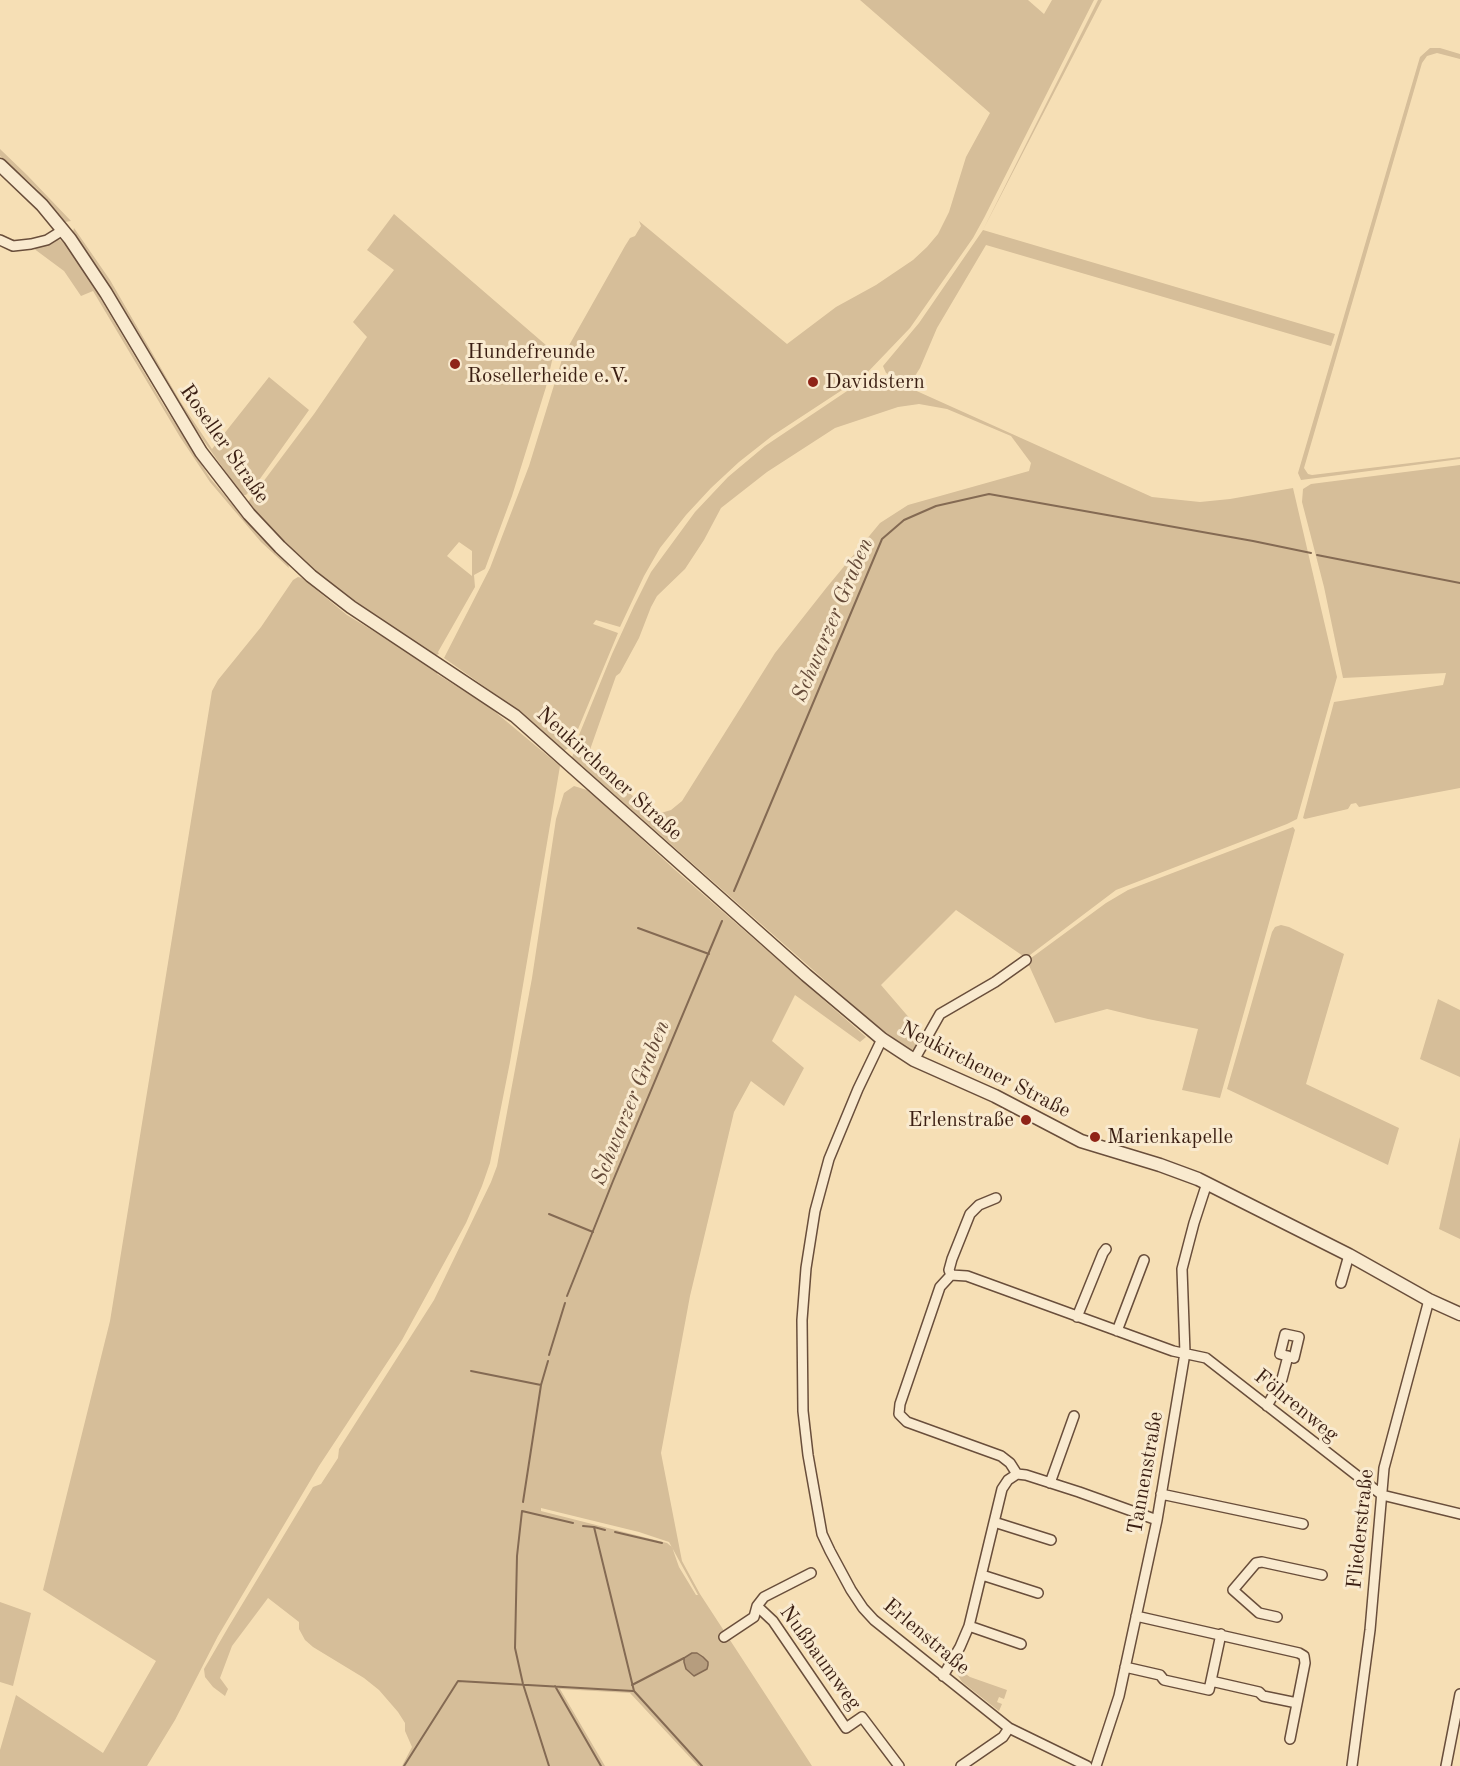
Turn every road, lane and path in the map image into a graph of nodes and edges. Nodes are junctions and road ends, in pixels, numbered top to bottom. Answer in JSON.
{"nodes":[{"id":1,"x":0,"y":165,"type":"edge"},
{"id":2,"x":63,"y":230,"type":"junction"},
{"id":3,"x":0,"y":240,"type":"edge"},
{"id":4,"x":505,"y":709,"type":"joint"},
{"id":5,"x":1026,"y":960,"type":"dead end"},
{"id":6,"x":882,"y":1039,"type":"junction"},
{"id":7,"x":914,"y":1060,"type":"junction"},
{"id":8,"x":1207,"y":1184,"type":"junction"},
{"id":9,"x":996,"y":1198,"type":"dead end"},
{"id":10,"x":1107,"y":1249,"type":"dead end"},
{"id":11,"x":1349,"y":1255,"type":"junction"},
{"id":12,"x":1144,"y":1260,"type":"dead end"},
{"id":13,"x":954,"y":1275,"type":"junction"},
{"id":14,"x":1341,"y":1283,"type":"dead end"},
{"id":15,"x":1429,"y":1300,"type":"junction"},
{"id":16,"x":1460,"y":1314,"type":"edge"},
{"id":17,"x":1077,"y":1317,"type":"junction"},
{"id":18,"x":1117,"y":1331,"type":"junction"},
{"id":19,"x":1185,"y":1353,"type":"junction"},
{"id":20,"x":1288,"y":1356,"type":"dead end"},
{"id":21,"x":1267,"y":1406,"type":"junction"},
{"id":22,"x":1074,"y":1416,"type":"dead end"},
{"id":23,"x":1017,"y":1474,"type":"junction"},
{"id":24,"x":1050,"y":1483,"type":"junction"},
{"id":25,"x":1161,"y":1494,"type":"junction"},
{"id":26,"x":1382,"y":1495,"type":"junction"},
{"id":27,"x":1460,"y":1514,"type":"edge"},
{"id":28,"x":1157,"y":1520,"type":"junction"},
{"id":29,"x":994,"y":1522,"type":"junction"},
{"id":30,"x":1303,"y":1524,"type":"dead end"},
{"id":31,"x":1051,"y":1540,"type":"dead end"},
{"id":32,"x":811,"y":1573,"type":"dead end"},
{"id":33,"x":982,"y":1575,"type":"junction"},
{"id":34,"x":1322,"y":1575,"type":"dead end"},
{"id":35,"x":1038,"y":1593,"type":"dead end"},
{"id":36,"x":757,"y":1606,"type":"junction"},
{"id":37,"x":1136,"y":1616,"type":"junction"},
{"id":38,"x":1277,"y":1617,"type":"dead end"},
{"id":39,"x":969,"y":1626,"type":"junction"},
{"id":40,"x":1221,"y":1634,"type":"junction"},
{"id":41,"x":724,"y":1637,"type":"dead end"},
{"id":42,"x":1021,"y":1644,"type":"dead end"},
{"id":43,"x":1125,"y":1668,"type":"junction"},
{"id":44,"x":943,"y":1676,"type":"junction"},
{"id":45,"x":1211,"y":1681,"type":"junction"},
{"id":46,"x":1460,"y":1694,"type":"edge"},
{"id":47,"x":1297,"y":1704,"type":"junction"},
{"id":48,"x":1010,"y":1728,"type":"junction"},
{"id":49,"x":1290,"y":1739,"type":"dead end"},
{"id":50,"x":899,"y":1766,"type":"edge"},
{"id":51,"x":961,"y":1766,"type":"edge"},
{"id":52,"x":1087,"y":1766,"type":"edge"},
{"id":53,"x":1096,"y":1766,"type":"edge"},
{"id":54,"x":1352,"y":1766,"type":"edge"},
{"id":55,"x":1446,"y":1766,"type":"edge"}],
"edges":[{"from":1,"to":2,"type":"street","name":"Roseller Straße"},
{"from":2,"to":3,"type":"street"},
{"from":2,"to":4,"type":"street","name":"Roseller Straße"},
{"from":4,"to":6,"type":"street","name":"Neukirchener Straße"},
{"from":5,"to":7,"type":"street"},
{"from":6,"to":7,"type":"street","name":"Neukirchener Straße"},
{"from":6,"to":44,"type":"street","name":"Erlenstraße"},
{"from":7,"to":8,"type":"street","name":"Neukirchener Straße"},
{"from":8,"to":11,"type":"street","name":"Neukirchener Straße"},
{"from":8,"to":19,"type":"street","name":"Tannenstraße"},
{"from":9,"to":13,"type":"street"},
{"from":10,"to":17,"type":"street"},
{"from":11,"to":14,"type":"street"},
{"from":11,"to":15,"type":"street","name":"Neukirchener Straße"},
{"from":12,"to":18,"type":"street"},
{"from":13,"to":17,"type":"street","name":"Föhrenweg"},
{"from":13,"to":23,"type":"street"},
{"from":15,"to":16,"type":"street","name":"Neukirchener Straße"},
{"from":15,"to":26,"type":"street","name":"Fliederstraße"},
{"from":17,"to":18,"type":"street","name":"Föhrenweg"},
{"from":18,"to":19,"type":"street","name":"Föhrenweg"},
{"from":19,"to":21,"type":"street","name":"Föhrenweg"},
{"from":19,"to":25,"type":"street","name":"Tannenstraße"},
{"from":20,"to":21,"type":"street"},
{"from":21,"to":26,"type":"street","name":"Föhrenweg"},
{"from":22,"to":24,"type":"street"},
{"from":23,"to":24,"type":"street"},
{"from":23,"to":29,"type":"street"},
{"from":24,"to":28,"type":"street"},
{"from":25,"to":28,"type":"street","name":"Tannenstraße"},
{"from":25,"to":30,"type":"street"},
{"from":26,"to":27,"type":"street"},
{"from":26,"to":54,"type":"street","name":"Fliederstraße"},
{"from":28,"to":37,"type":"street","name":"Tannenstraße"},
{"from":29,"to":31,"type":"street"},
{"from":29,"to":33,"type":"street"},
{"from":32,"to":36,"type":"street","name":"Nußbaumweg"},
{"from":33,"to":35,"type":"street"},
{"from":33,"to":39,"type":"street"},
{"from":34,"to":38,"type":"street"},
{"from":36,"to":41,"type":"street","name":"Nußbaumweg"},
{"from":36,"to":50,"type":"street","name":"Nußbaumweg"},
{"from":37,"to":40,"type":"street"},
{"from":37,"to":43,"type":"street","name":"Tannenstraße"},
{"from":39,"to":42,"type":"street"},
{"from":39,"to":44,"type":"street"},
{"from":40,"to":45,"type":"street"},
{"from":40,"to":47,"type":"street"},
{"from":43,"to":45,"type":"street"},
{"from":43,"to":53,"type":"street","name":"Tannenstraße"},
{"from":44,"to":48,"type":"street","name":"Erlenstraße"},
{"from":45,"to":47,"type":"street"},
{"from":46,"to":55,"type":"street"},
{"from":47,"to":49,"type":"street"},
{"from":48,"to":51,"type":"street"},
{"from":48,"to":52,"type":"street","name":"Erlenstraße"}]}
